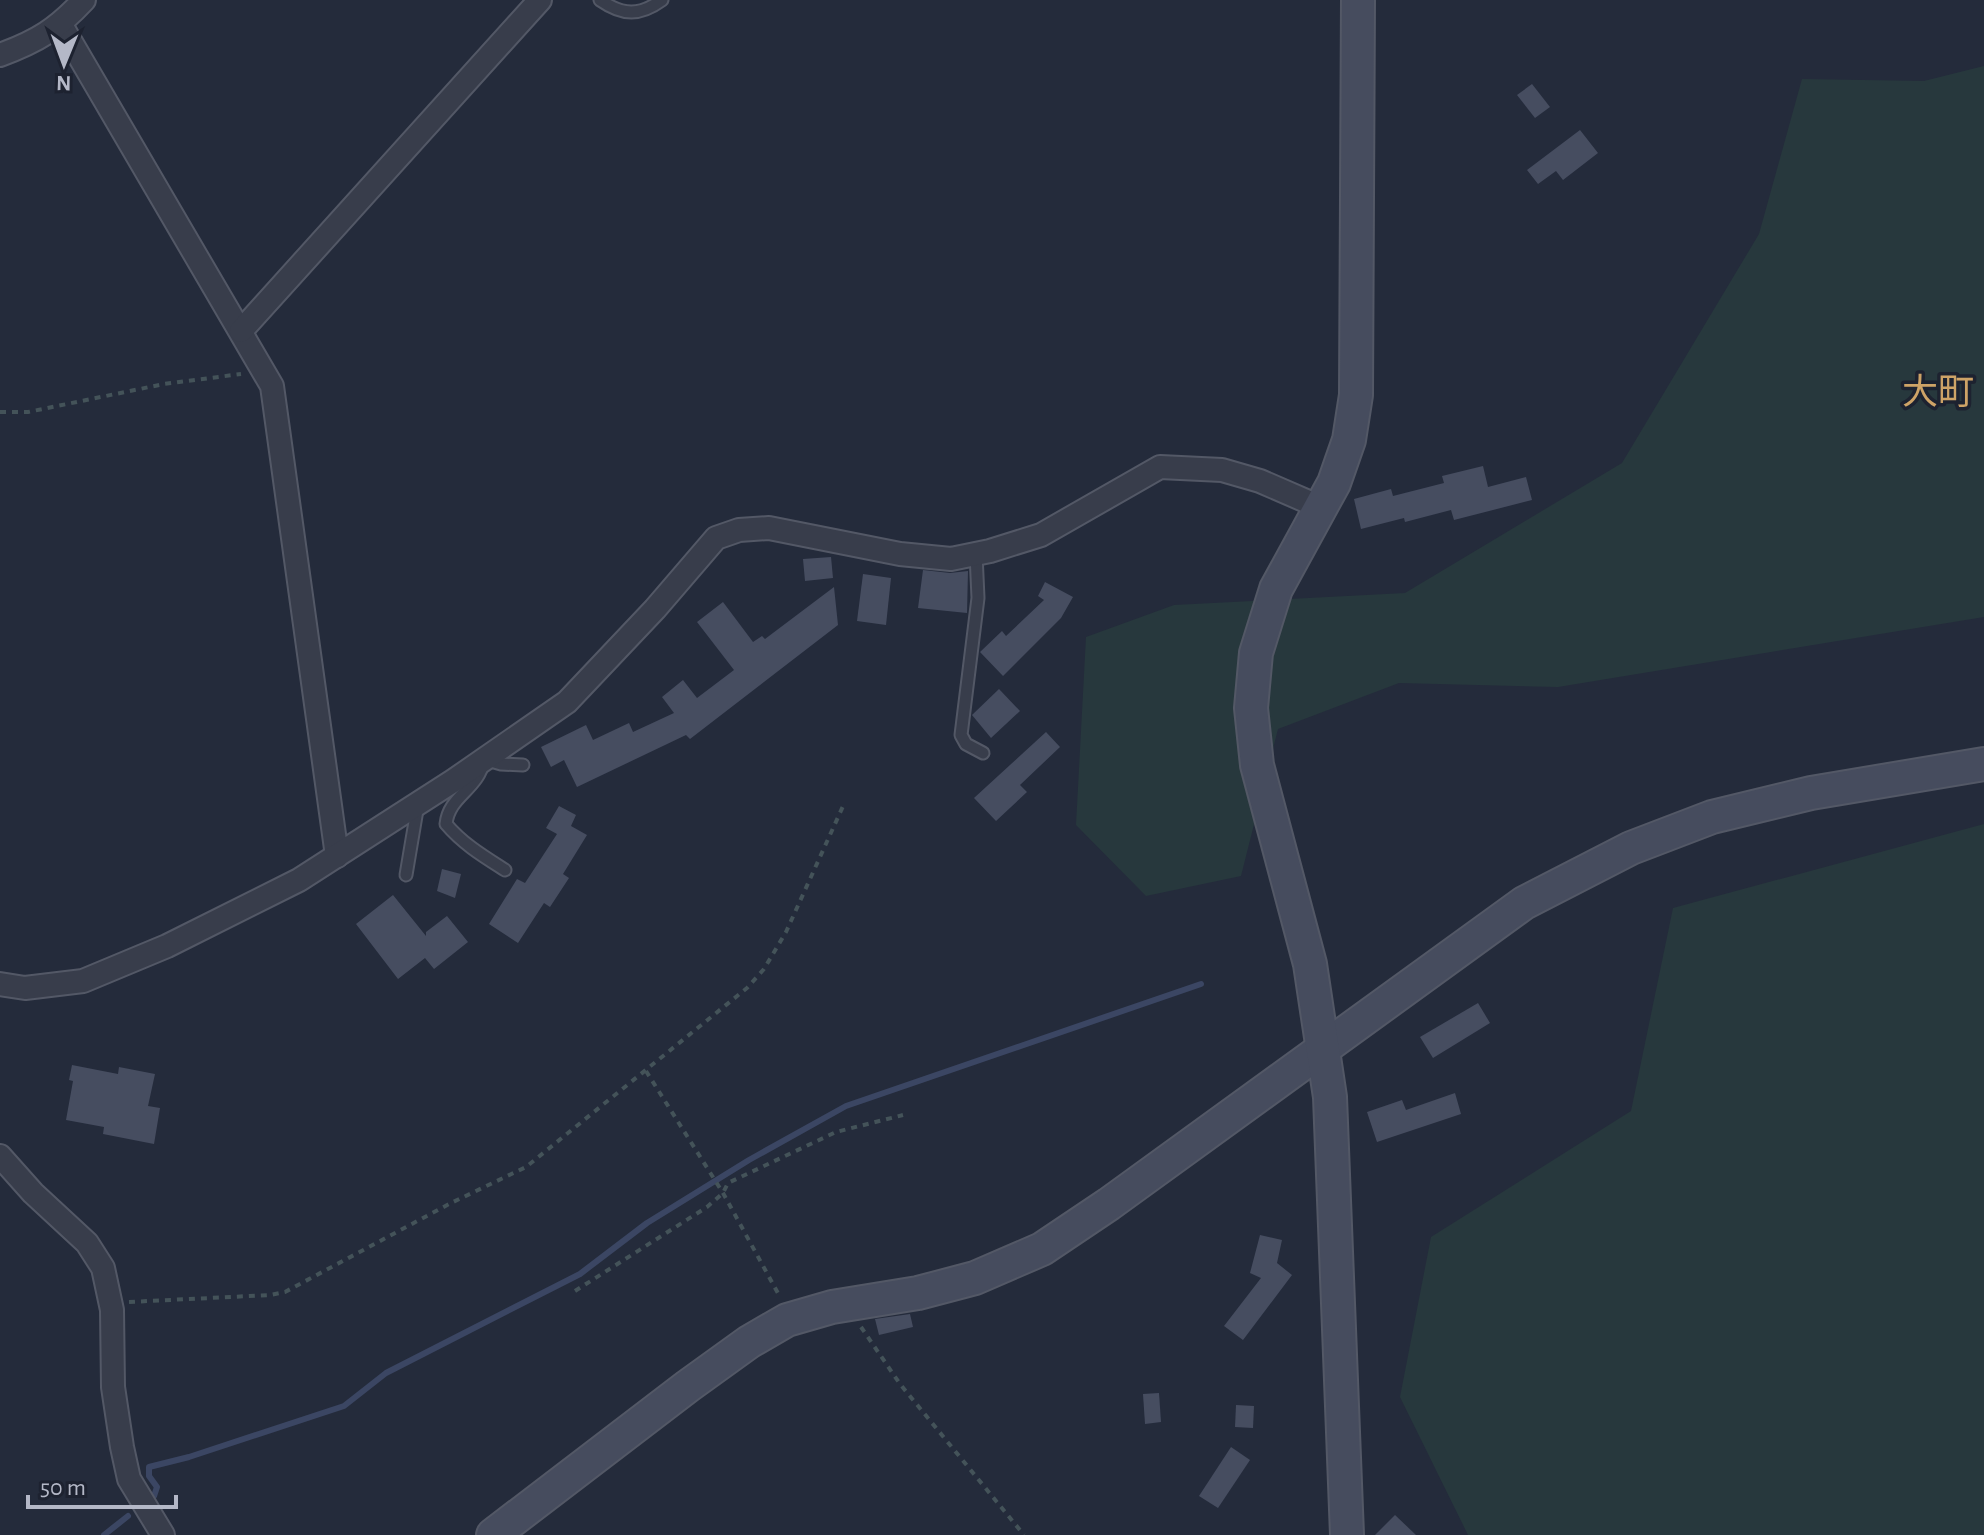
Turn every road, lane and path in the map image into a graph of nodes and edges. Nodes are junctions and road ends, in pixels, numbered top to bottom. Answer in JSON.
{"nodes":[{"id":1,"x":84,"y":0,"type":"edge"},
{"id":2,"x":540,"y":0,"type":"edge"},
{"id":3,"x":600,"y":0,"type":"edge"},
{"id":4,"x":662,"y":0,"type":"edge"},
{"id":5,"x":1358,"y":0,"type":"edge"},
{"id":6,"x":61,"y":25,"type":"junction"},
{"id":7,"x":0,"y":55,"type":"edge"},
{"id":8,"x":241,"y":331,"type":"junction"},
{"id":9,"x":264,"y":371,"type":"junction"},
{"id":10,"x":0,"y":412,"type":"edge"},
{"id":11,"x":1320,"y":507,"type":"junction"},
{"id":12,"x":976,"y":554,"type":"junction"},
{"id":13,"x":983,"y":753,"type":"dead end"},
{"id":14,"x":484,"y":759,"type":"junction"},
{"id":15,"x":1984,"y":764,"type":"edge"},
{"id":16,"x":523,"y":765,"type":"dead end"},
{"id":17,"x":418,"y":803,"type":"junction"},
{"id":18,"x":844,"y":804,"type":"dead end"},
{"id":19,"x":337,"y":856,"type":"junction"},
{"id":20,"x":505,"y":870,"type":"dead end"},
{"id":21,"x":406,"y":875,"type":"dead end"},
{"id":22,"x":0,"y":984,"type":"edge"},
{"id":23,"x":1324,"y":1048,"type":"junction"},
{"id":24,"x":646,"y":1071,"type":"junction"},
{"id":25,"x":903,"y":1115,"type":"dead end"},
{"id":26,"x":0,"y":1156,"type":"edge"},
{"id":27,"x":723,"y":1193,"type":"junction"},
{"id":28,"x":575,"y":1291,"type":"dead end"},
{"id":29,"x":111,"y":1303,"type":"junction"},
{"id":30,"x":846,"y":1305,"type":"junction"},
{"id":31,"x":787,"y":1320,"type":"junction"},
{"id":32,"x":163,"y":1535,"type":"edge"},
{"id":33,"x":493,"y":1535,"type":"edge"},
{"id":34,"x":1024,"y":1535,"type":"edge"},
{"id":35,"x":1347,"y":1535,"type":"edge"}],
"edges":[{"from":1,"to":6,"type":"street"},
{"from":2,"to":8,"type":"street"},
{"from":3,"to":4,"type":"lane"},
{"from":5,"to":11,"type":"street"},
{"from":6,"to":7,"type":"street"},
{"from":6,"to":8,"type":"street"},
{"from":8,"to":9,"type":"street"},
{"from":9,"to":10,"type":"path"},
{"from":9,"to":19,"type":"street"},
{"from":11,"to":12,"type":"street"},
{"from":11,"to":23,"type":"street"},
{"from":12,"to":13,"type":"lane"},
{"from":12,"to":14,"type":"street"},
{"from":14,"to":16,"type":"lane"},
{"from":14,"to":17,"type":"street"},
{"from":14,"to":20,"type":"lane"},
{"from":15,"to":23,"type":"street"},
{"from":17,"to":19,"type":"street"},
{"from":17,"to":21,"type":"lane"},
{"from":18,"to":24,"type":"path"},
{"from":19,"to":22,"type":"street"},
{"from":23,"to":30,"type":"street"},
{"from":23,"to":35,"type":"street"},
{"from":24,"to":27,"type":"path"},
{"from":24,"to":29,"type":"path"},
{"from":25,"to":27,"type":"path"},
{"from":26,"to":29,"type":"street"},
{"from":27,"to":28,"type":"path"},
{"from":27,"to":31,"type":"path"},
{"from":29,"to":32,"type":"street"},
{"from":30,"to":31,"type":"street"},
{"from":30,"to":34,"type":"path"},
{"from":31,"to":33,"type":"street"}]}
